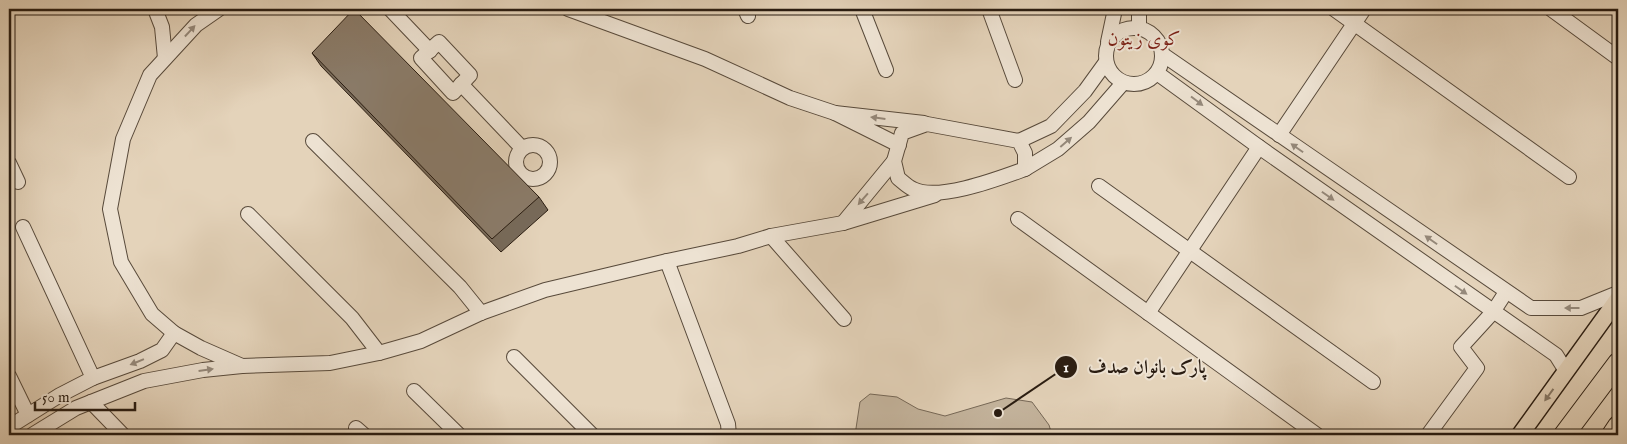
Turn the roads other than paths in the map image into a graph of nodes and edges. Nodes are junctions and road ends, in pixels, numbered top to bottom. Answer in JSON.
{"nodes":[{"id":1,"x":155,"y":9,"type":"edge"},
{"id":2,"x":219,"y":9,"type":"edge"},
{"id":3,"x":390,"y":9,"type":"edge"},
{"id":4,"x":568,"y":9,"type":"edge"},
{"id":5,"x":862,"y":9,"type":"edge"},
{"id":6,"x":988,"y":9,"type":"edge"},
{"id":7,"x":1115,"y":9,"type":"edge"},
{"id":8,"x":1139,"y":9,"type":"edge"},
{"id":9,"x":1334,"y":9,"type":"edge"},
{"id":10,"x":1364,"y":9,"type":"edge"},
{"id":11,"x":1551,"y":9,"type":"edge"},
{"id":12,"x":1354,"y":23,"type":"junction"},
{"id":13,"x":1139,"y":28,"type":"junction"},
{"id":14,"x":1108,"y":44,"type":"junction"},
{"id":15,"x":430,"y":50,"type":"junction"},
{"id":16,"x":1162,"y":54,"type":"junction"},
{"id":17,"x":165,"y":58,"type":"junction"},
{"id":18,"x":1618,"y":58,"type":"edge"},
{"id":19,"x":1106,"y":62,"type":"junction"},
{"id":20,"x":886,"y":70,"type":"dead end"},
{"id":21,"x":1157,"y":73,"type":"junction"},
{"id":22,"x":1015,"y":80,"type":"dead end"},
{"id":23,"x":1123,"y":83,"type":"junction"},
{"id":24,"x":461,"y":84,"type":"junction"},
{"id":25,"x":835,"y":113,"type":"junction"},
{"id":26,"x":927,"y":124,"type":"junction"},
{"id":27,"x":1279,"y":135,"type":"junction"},
{"id":28,"x":313,"y":141,"type":"dead end"},
{"id":29,"x":1019,"y":141,"type":"junction"},
{"id":30,"x":899,"y":145,"type":"junction"},
{"id":31,"x":1259,"y":147,"type":"junction"},
{"id":32,"x":522,"y":148,"type":"dead end"},
{"id":33,"x":894,"y":161,"type":"junction"},
{"id":34,"x":9,"y":164,"type":"edge"},
{"id":35,"x":1025,"y":169,"type":"junction"},
{"id":36,"x":1570,"y":177,"type":"dead end"},
{"id":37,"x":18,"y":182,"type":"dead end"},
{"id":38,"x":1099,"y":186,"type":"dead end"},
{"id":39,"x":939,"y":194,"type":"junction"},
{"id":40,"x":248,"y":214,"type":"dead end"},
{"id":41,"x":1018,"y":219,"type":"dead end"},
{"id":42,"x":843,"y":223,"type":"junction"},
{"id":43,"x":23,"y":227,"type":"dead end"},
{"id":44,"x":771,"y":236,"type":"junction"},
{"id":45,"x":1191,"y":250,"type":"junction"},
{"id":46,"x":667,"y":260,"type":"junction"},
{"id":47,"x":1506,"y":292,"type":"junction"},
{"id":48,"x":1618,"y":293,"type":"edge"},
{"id":49,"x":1618,"y":299,"type":"edge"},
{"id":50,"x":1493,"y":312,"type":"junction"},
{"id":51,"x":481,"y":313,"type":"junction"},
{"id":52,"x":1148,"y":313,"type":"junction"},
{"id":53,"x":844,"y":319,"type":"dead end"},
{"id":54,"x":174,"y":333,"type":"junction"},
{"id":55,"x":379,"y":353,"type":"junction"},
{"id":56,"x":514,"y":357,"type":"dead end"},
{"id":57,"x":1618,"y":363,"type":"edge"},
{"id":58,"x":242,"y":366,"type":"junction"},
{"id":59,"x":1566,"y":372,"type":"junction"},
{"id":60,"x":9,"y":376,"type":"edge"},
{"id":61,"x":93,"y":378,"type":"junction"},
{"id":62,"x":1373,"y":382,"type":"dead end"},
{"id":63,"x":414,"y":390,"type":"dead end"},
{"id":64,"x":91,"y":402,"type":"junction"},
{"id":65,"x":28,"y":415,"type":"junction"},
{"id":66,"x":9,"y":426,"type":"edge"},
{"id":67,"x":1618,"y":426,"type":"edge"},
{"id":68,"x":32,"y":435,"type":"edge"},
{"id":69,"x":123,"y":435,"type":"edge"},
{"id":70,"x":459,"y":435,"type":"edge"},
{"id":71,"x":592,"y":435,"type":"edge"},
{"id":72,"x":729,"y":435,"type":"edge"},
{"id":73,"x":1317,"y":435,"type":"edge"},
{"id":74,"x":1428,"y":435,"type":"edge"},
{"id":75,"x":1520,"y":435,"type":"edge"},
{"id":76,"x":1564,"y":435,"type":"edge"},
{"id":77,"x":1612,"y":435,"type":"edge"}],
"edges":[{"from":1,"to":17,"type":"street"},
{"from":17,"to":2,"type":"street","one_way":true},
{"from":3,"to":15,"type":"street"},
{"from":4,"to":25,"type":"street"},
{"from":5,"to":20,"type":"street"},
{"from":6,"to":22,"type":"street"},
{"from":7,"to":14,"type":"street"},
{"from":8,"to":13,"type":"street"},
{"from":9,"to":12,"type":"street"},
{"from":10,"to":12,"type":"street"},
{"from":11,"to":18,"type":"street"},
{"from":12,"to":27,"type":"street"},
{"from":12,"to":36,"type":"street"},
{"from":13,"to":14,"type":"street"},
{"from":13,"to":16,"type":"street"},
{"from":14,"to":19,"type":"street"},
{"from":15,"to":24,"type":"street"},
{"from":15,"to":24,"type":"street"},
{"from":16,"to":21,"type":"street"},
{"from":16,"to":27,"type":"street"},
{"from":17,"to":54,"type":"street"},
{"from":19,"to":23,"type":"street"},
{"from":19,"to":29,"type":"street"},
{"from":21,"to":23,"type":"street"},
{"from":21,"to":31,"type":"street","one_way":true},
{"from":35,"to":23,"type":"street","one_way":true},
{"from":24,"to":32,"type":"street"},
{"from":26,"to":25,"type":"street","one_way":true},
{"from":25,"to":30,"type":"street"},
{"from":26,"to":29,"type":"street"},
{"from":26,"to":30,"type":"street"},
{"from":47,"to":27,"type":"street","one_way":true},
{"from":28,"to":51,"type":"street"},
{"from":29,"to":35,"type":"street"},
{"from":30,"to":33,"type":"street"},
{"from":31,"to":45,"type":"street"},
{"from":31,"to":50,"type":"street","one_way":true},
{"from":33,"to":39,"type":"street"},
{"from":33,"to":42,"type":"street","one_way":true},
{"from":34,"to":37,"type":"street"},
{"from":35,"to":39,"type":"street"},
{"from":38,"to":45,"type":"street"},
{"from":39,"to":42,"type":"street"},
{"from":40,"to":55,"type":"street"},
{"from":41,"to":52,"type":"street"},
{"from":42,"to":44,"type":"street"},
{"from":43,"to":61,"type":"street"},
{"from":44,"to":46,"type":"street"},
{"from":44,"to":53,"type":"street"},
{"from":45,"to":52,"type":"street"},
{"from":45,"to":62,"type":"street"},
{"from":46,"to":51,"type":"street"},
{"from":46,"to":72,"type":"street"},
{"from":48,"to":47,"type":"street","one_way":true},
{"from":47,"to":50,"type":"street"},
{"from":49,"to":59,"type":"main road"},
{"from":50,"to":59,"type":"street"},
{"from":50,"to":74,"type":"street"},
{"from":51,"to":55,"type":"street"},
{"from":52,"to":73,"type":"street"},
{"from":54,"to":58,"type":"street"},
{"from":54,"to":61,"type":"street","one_way":true},
{"from":55,"to":58,"type":"street"},
{"from":56,"to":71,"type":"street"},
{"from":57,"to":76,"type":"highway"},
{"from":64,"to":58,"type":"street","one_way":true},
{"from":59,"to":75,"type":"main road","one_way":true},
{"from":60,"to":65,"type":"street"},
{"from":61,"to":65,"type":"street"},
{"from":63,"to":70,"type":"street"},
{"from":64,"to":68,"type":"street"},
{"from":64,"to":69,"type":"street"},
{"from":65,"to":66,"type":"street"},
{"from":67,"to":77,"type":"highway"}]}
